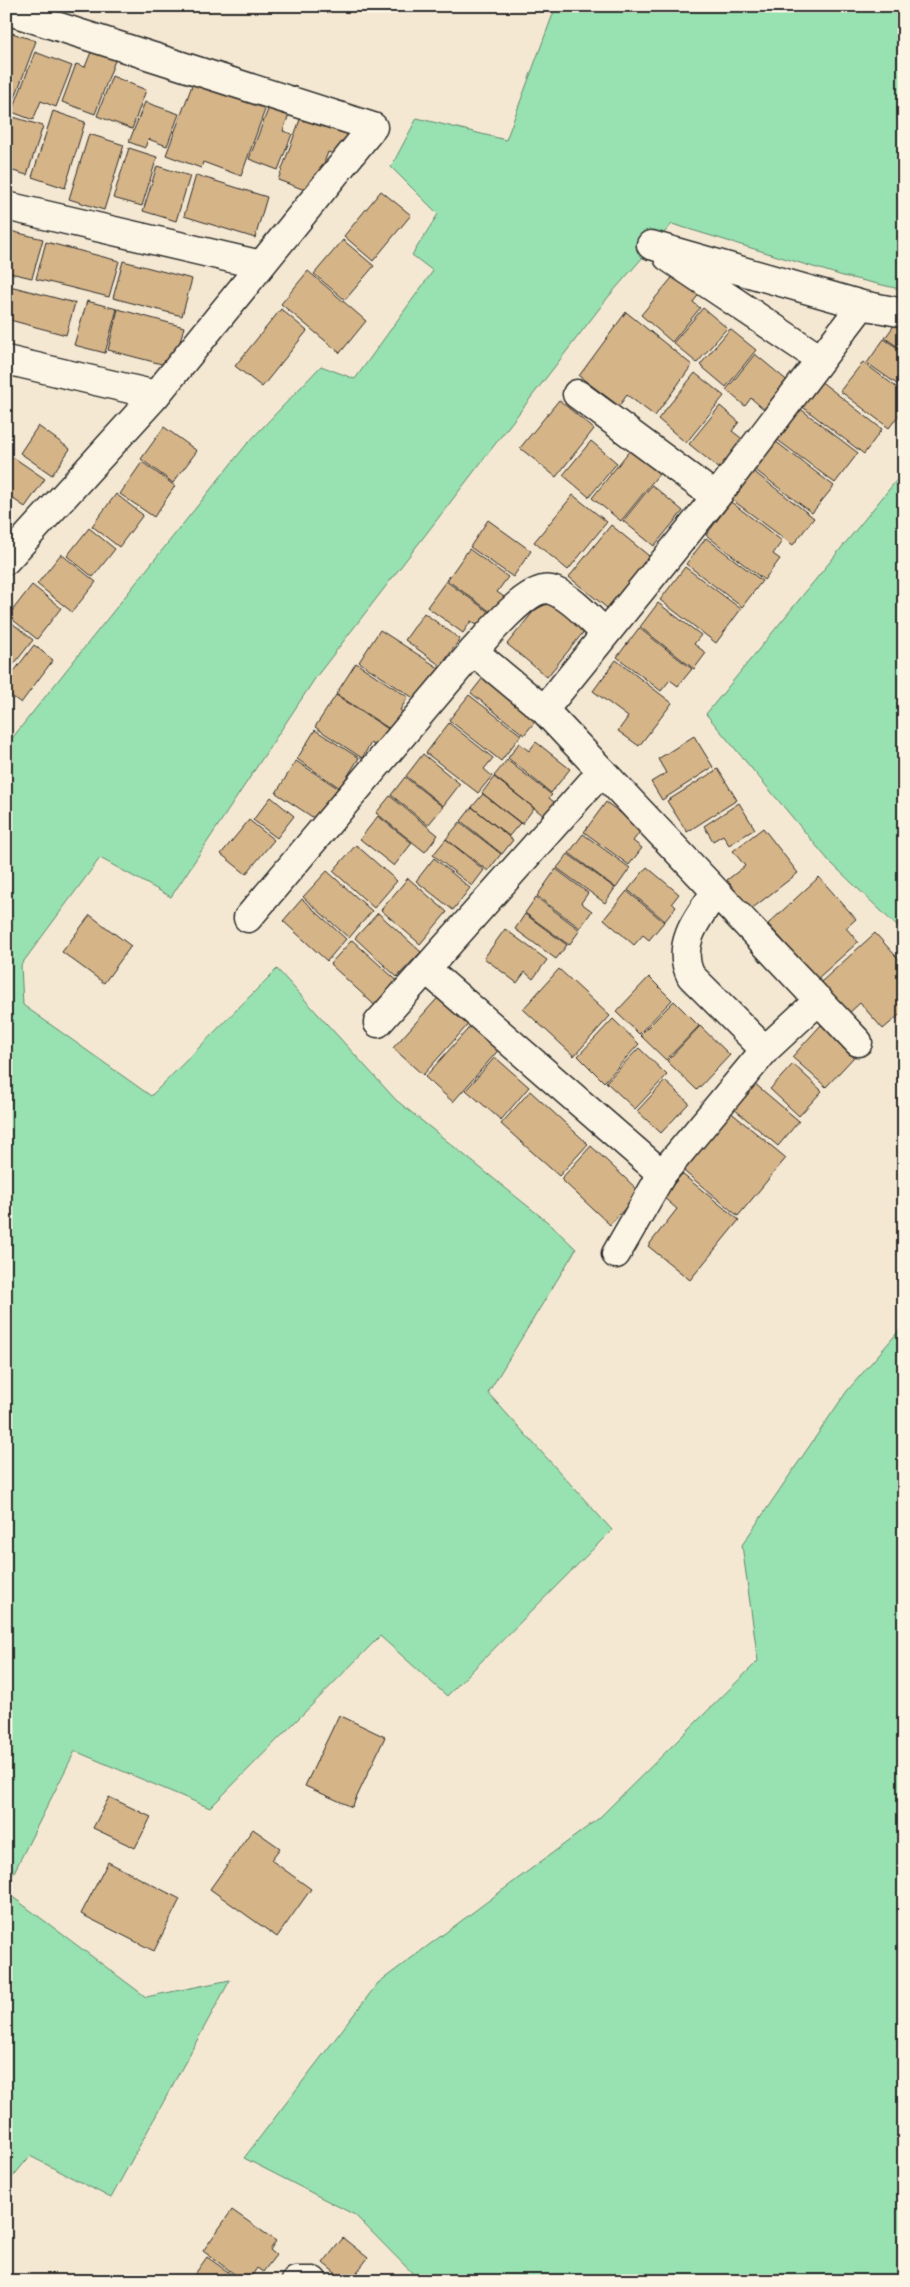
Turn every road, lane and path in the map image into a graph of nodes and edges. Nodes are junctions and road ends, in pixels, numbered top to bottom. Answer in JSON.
{"nodes":[{"id":1,"x":6,"y":10,"type":"edge"},
{"id":2,"x":6,"y":206,"type":"edge"},
{"id":3,"x":261,"y":265,"type":"junction"},
{"id":4,"x":862,"y":305,"type":"junction"},
{"id":5,"x":904,"y":313,"type":"edge"},
{"id":6,"x":820,"y":358,"type":"junction"},
{"id":7,"x":6,"y":360,"type":"edge"},
{"id":8,"x":577,"y":394,"type":"dead end"},
{"id":9,"x":156,"y":395,"type":"junction"},
{"id":10,"x":716,"y":497,"type":"junction"},
{"id":11,"x":6,"y":560,"type":"edge"},
{"id":12,"x":605,"y":633,"type":"junction"},
{"id":13,"x":473,"y":651,"type":"junction"},
{"id":14,"x":544,"y":710,"type":"junction"},
{"id":15,"x":602,"y":771,"type":"junction"},
{"id":16,"x":716,"y":892,"type":"junction"},
{"id":17,"x":248,"y":918,"type":"dead end"},
{"id":18,"x":426,"y":969,"type":"junction"},
{"id":19,"x":819,"y":1000,"type":"junction"},
{"id":20,"x":378,"y":1023,"type":"dead end"},
{"id":21,"x":858,"y":1042,"type":"dead end"},
{"id":22,"x":765,"y":1050,"type":"junction"},
{"id":23,"x":662,"y":1174,"type":"junction"},
{"id":24,"x":616,"y":1254,"type":"dead end"},
{"id":25,"x":296,"y":2281,"type":"edge"},
{"id":26,"x":313,"y":2281,"type":"edge"}],
"edges":[{"from":1,"to":3,"type":"street"},
{"from":2,"to":3,"type":"street"},
{"from":3,"to":9,"type":"street"},
{"from":4,"to":5,"type":"street"},
{"from":4,"to":6,"type":"street"},
{"from":4,"to":6,"type":"street"},
{"from":6,"to":10,"type":"street"},
{"from":7,"to":9,"type":"street"},
{"from":8,"to":10,"type":"street"},
{"from":9,"to":11,"type":"street"},
{"from":10,"to":12,"type":"street"},
{"from":12,"to":13,"type":"street"},
{"from":12,"to":14,"type":"street"},
{"from":13,"to":14,"type":"street"},
{"from":13,"to":17,"type":"street"},
{"from":14,"to":15,"type":"street"},
{"from":15,"to":16,"type":"street"},
{"from":15,"to":18,"type":"street"},
{"from":16,"to":19,"type":"street"},
{"from":16,"to":22,"type":"street"},
{"from":18,"to":20,"type":"street"},
{"from":18,"to":23,"type":"street"},
{"from":19,"to":21,"type":"street"},
{"from":19,"to":22,"type":"street"},
{"from":22,"to":23,"type":"street"},
{"from":23,"to":24,"type":"street"},
{"from":25,"to":26,"type":"street"}]}
